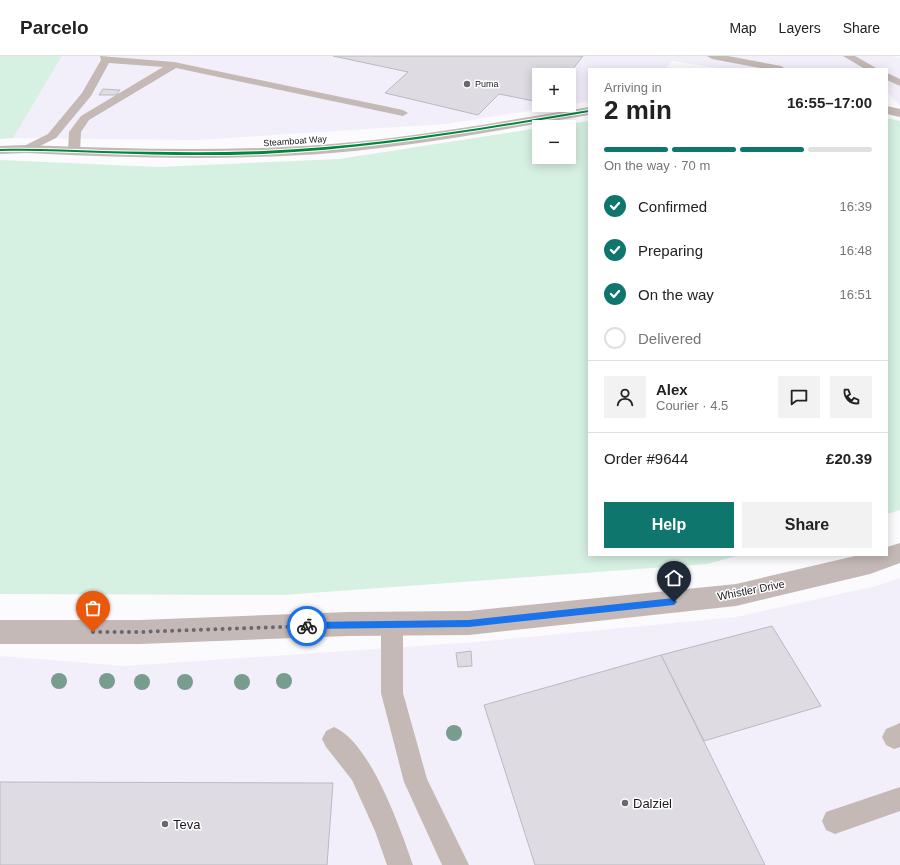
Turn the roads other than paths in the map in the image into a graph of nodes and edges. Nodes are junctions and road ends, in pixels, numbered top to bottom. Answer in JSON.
{"nodes":[{"id":1,"x":712,"y":56,"type":"edge"},
{"id":2,"x":848,"y":56,"type":"edge"},
{"id":3,"x":106,"y":58,"type":"edge"},
{"id":4,"x":174,"y":64,"type":"junction"},
{"id":5,"x":776,"y":68,"type":"edge"},
{"id":6,"x":871,"y":68,"type":"edge"},
{"id":7,"x":888,"y":77,"type":"edge"},
{"id":8,"x":900,"y":83,"type":"edge"},
{"id":9,"x":888,"y":110,"type":"edge"},
{"id":10,"x":588,"y":111,"type":"edge"},
{"id":11,"x":403,"y":113,"type":"dead end"},
{"id":12,"x":900,"y":113,"type":"edge"},
{"id":13,"x":26,"y":149,"type":"junction"},
{"id":14,"x":0,"y":150,"type":"edge"},
{"id":15,"x":74,"y":151,"type":"junction"},
{"id":16,"x":900,"y":553,"type":"edge"},
{"id":17,"x":392,"y":623,"type":"junction"},
{"id":18,"x":0,"y":632,"type":"edge"},
{"id":19,"x":334,"y":739,"type":"dead end"},
{"id":20,"x":900,"y":799,"type":"edge"},
{"id":21,"x":835,"y":821,"type":"dead end"},
{"id":22,"x":400,"y":865,"type":"edge"},
{"id":23,"x":456,"y":865,"type":"edge"}],
"edges":[{"from":1,"to":5,"type":"lane"},
{"from":2,"to":6,"type":"lane"},
{"from":3,"to":4,"type":"lane"},
{"from":3,"to":13,"type":"lane"},
{"from":4,"to":11,"type":"lane"},
{"from":4,"to":15,"type":"lane"},
{"from":7,"to":8,"type":"lane"},
{"from":9,"to":12,"type":"street"},
{"from":10,"to":15,"type":"street","name":"Steamboat Way"},
{"from":13,"to":14,"type":"street","name":"Steamboat Way"},
{"from":13,"to":15,"type":"street","name":"Steamboat Way"},
{"from":16,"to":17,"type":"main road","name":"Whistler Drive"},
{"from":17,"to":18,"type":"main road","name":"Whistler Drive"},
{"from":17,"to":23,"type":"lane"},
{"from":19,"to":22,"type":"lane"},
{"from":20,"to":21,"type":"lane"}]}
